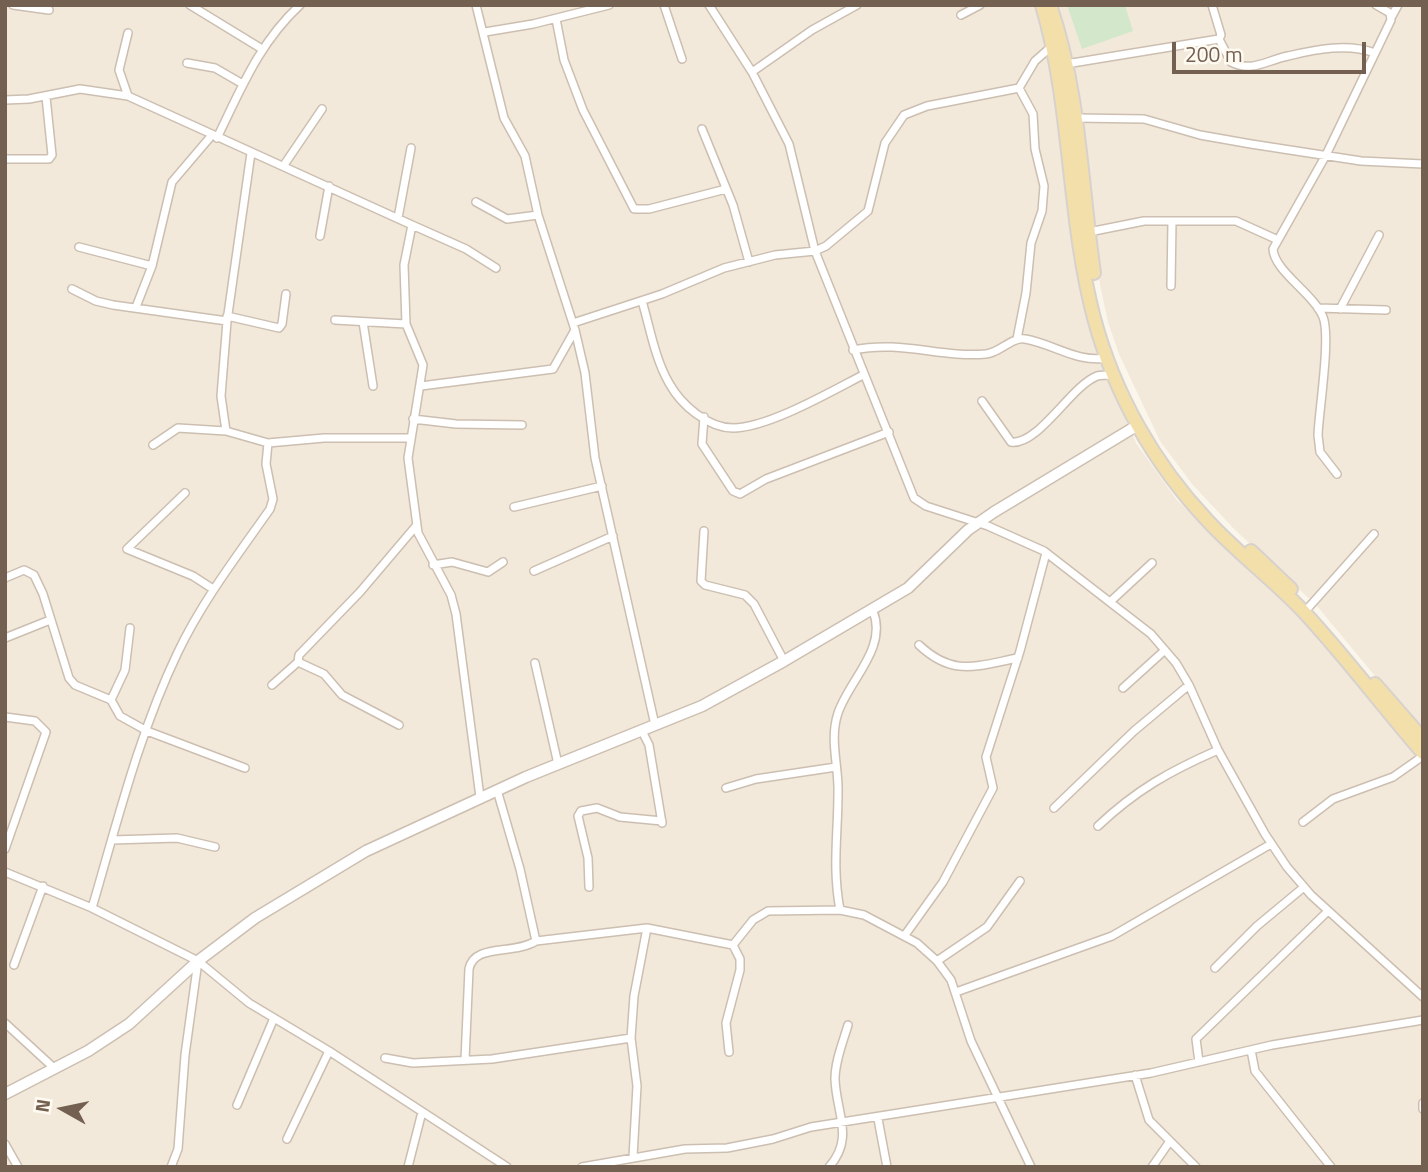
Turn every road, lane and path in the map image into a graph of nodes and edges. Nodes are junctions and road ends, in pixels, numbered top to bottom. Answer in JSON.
{"nodes":[{"id":1,"x":13,"y":5,"type":"edge"},
{"id":2,"x":190,"y":5,"type":"edge"},
{"id":3,"x":300,"y":5,"type":"edge"},
{"id":4,"x":476,"y":5,"type":"edge"},
{"id":5,"x":609,"y":5,"type":"edge"},
{"id":6,"x":664,"y":5,"type":"edge"},
{"id":7,"x":709,"y":5,"type":"edge"},
{"id":8,"x":841,"y":5,"type":"edge"},
{"id":9,"x":857,"y":5,"type":"edge"},
{"id":10,"x":980,"y":5,"type":"edge"},
{"id":11,"x":1042,"y":5,"type":"edge"},
{"id":12,"x":1050,"y":5,"type":"edge"},
{"id":13,"x":1212,"y":5,"type":"edge"},
{"id":14,"x":1376,"y":5,"type":"edge"},
{"id":15,"x":1398,"y":5,"type":"edge"},
{"id":16,"x":49,"y":10,"type":"dead end"},
{"id":17,"x":846,"y":13,"type":"junction"},
{"id":18,"x":961,"y":15,"type":"dead end"},
{"id":19,"x":1392,"y":16,"type":"junction"},
{"id":20,"x":556,"y":19,"type":"junction"},
{"id":21,"x":485,"y":32,"type":"junction"},
{"id":22,"x":128,"y":33,"type":"dead end"},
{"id":23,"x":1219,"y":39,"type":"junction"},
{"id":24,"x":1053,"y":46,"type":"junction"},
{"id":25,"x":261,"y":49,"type":"junction"},
{"id":26,"x":1375,"y":53,"type":"junction"},
{"id":27,"x":682,"y":59,"type":"dead end"},
{"id":28,"x":187,"y":63,"type":"dead end"},
{"id":29,"x":1066,"y":64,"type":"junction"},
{"id":30,"x":752,"y":72,"type":"junction"},
{"id":31,"x":241,"y":83,"type":"junction"},
{"id":32,"x":1019,"y":88,"type":"junction"},
{"id":33,"x":128,"y":96,"type":"junction"},
{"id":34,"x":46,"y":97,"type":"junction"},
{"id":35,"x":5,"y":100,"type":"edge"},
{"id":36,"x":322,"y":109,"type":"dead end"},
{"id":37,"x":1076,"y":118,"type":"junction"},
{"id":38,"x":702,"y":129,"type":"dead end"},
{"id":39,"x":214,"y":137,"type":"junction"},
{"id":40,"x":411,"y":148,"type":"dead end"},
{"id":41,"x":251,"y":153,"type":"junction"},
{"id":42,"x":1326,"y":155,"type":"junction"},
{"id":43,"x":5,"y":159,"type":"edge"},
{"id":44,"x":1423,"y":164,"type":"edge"},
{"id":45,"x":284,"y":165,"type":"junction"},
{"id":46,"x":329,"y":186,"type":"junction"},
{"id":47,"x":726,"y":189,"type":"junction"},
{"id":48,"x":476,"y":202,"type":"dead end"},
{"id":49,"x":538,"y":215,"type":"junction"},
{"id":50,"x":398,"y":218,"type":"junction"},
{"id":51,"x":1172,"y":221,"type":"junction"},
{"id":52,"x":412,"y":225,"type":"junction"},
{"id":53,"x":1089,"y":232,"type":"junction"},
{"id":54,"x":1379,"y":235,"type":"dead end"},
{"id":55,"x":320,"y":236,"type":"dead end"},
{"id":56,"x":1278,"y":240,"type":"junction"},
{"id":57,"x":79,"y":247,"type":"dead end"},
{"id":58,"x":815,"y":251,"type":"junction"},
{"id":59,"x":750,"y":262,"type":"junction"},
{"id":60,"x":152,"y":266,"type":"junction"},
{"id":61,"x":496,"y":268,"type":"dead end"},
{"id":62,"x":1171,"y":286,"type":"dead end"},
{"id":63,"x":72,"y":289,"type":"dead end"},
{"id":64,"x":286,"y":294,"type":"dead end"},
{"id":65,"x":642,"y":301,"type":"junction"},
{"id":66,"x":136,"y":307,"type":"junction"},
{"id":67,"x":1318,"y":308,"type":"junction"},
{"id":68,"x":1340,"y":309,"type":"junction"},
{"id":69,"x":1386,"y":310,"type":"dead end"},
{"id":70,"x":227,"y":318,"type":"junction"},
{"id":71,"x":335,"y":320,"type":"dead end"},
{"id":72,"x":363,"y":322,"type":"junction"},
{"id":73,"x":406,"y":324,"type":"junction"},
{"id":74,"x":574,"y":326,"type":"junction"},
{"id":75,"x":1017,"y":339,"type":"junction"},
{"id":76,"x":853,"y":349,"type":"junction"},
{"id":77,"x":1107,"y":358,"type":"junction"},
{"id":78,"x":863,"y":375,"type":"junction"},
{"id":79,"x":1114,"y":375,"type":"junction"},
{"id":80,"x":373,"y":386,"type":"dead end"},
{"id":81,"x":421,"y":386,"type":"junction"},
{"id":82,"x":982,"y":401,"type":"dead end"},
{"id":83,"x":704,"y":417,"type":"junction"},
{"id":84,"x":413,"y":419,"type":"junction"},
{"id":85,"x":522,"y":425,"type":"dead end"},
{"id":86,"x":1138,"y":425,"type":"junction"},
{"id":87,"x":226,"y":431,"type":"junction"},
{"id":88,"x":889,"y":432,"type":"junction"},
{"id":89,"x":409,"y":438,"type":"junction"},
{"id":90,"x":268,"y":443,"type":"junction"},
{"id":91,"x":153,"y":445,"type":"dead end"},
{"id":92,"x":1337,"y":474,"type":"dead end"},
{"id":93,"x":602,"y":486,"type":"junction"},
{"id":94,"x":185,"y":493,"type":"dead end"},
{"id":95,"x":514,"y":507,"type":"dead end"},
{"id":96,"x":976,"y":524,"type":"junction"},
{"id":97,"x":416,"y":526,"type":"junction"},
{"id":98,"x":704,"y":531,"type":"dead end"},
{"id":99,"x":1374,"y":534,"type":"dead end"},
{"id":100,"x":612,"y":537,"type":"junction"},
{"id":101,"x":1046,"y":553,"type":"junction"},
{"id":102,"x":503,"y":562,"type":"dead end"},
{"id":103,"x":1152,"y":563,"type":"dead end"},
{"id":104,"x":433,"y":565,"type":"junction"},
{"id":105,"x":534,"y":571,"type":"dead end"},
{"id":106,"x":5,"y":578,"type":"edge"},
{"id":107,"x":213,"y":589,"type":"junction"},
{"id":108,"x":1111,"y":601,"type":"junction"},
{"id":109,"x":1309,"y":607,"type":"junction"},
{"id":110,"x":873,"y":611,"type":"junction"},
{"id":111,"x":50,"y":620,"type":"junction"},
{"id":112,"x":130,"y":628,"type":"dead end"},
{"id":113,"x":5,"y":638,"type":"edge"},
{"id":114,"x":919,"y":645,"type":"dead end"},
{"id":115,"x":1165,"y":650,"type":"junction"},
{"id":116,"x":1018,"y":658,"type":"junction"},
{"id":117,"x":785,"y":661,"type":"junction"},
{"id":118,"x":298,"y":662,"type":"junction"},
{"id":119,"x":535,"y":663,"type":"dead end"},
{"id":120,"x":272,"y":685,"type":"dead end"},
{"id":121,"x":1189,"y":685,"type":"junction"},
{"id":122,"x":1123,"y":688,"type":"dead end"},
{"id":123,"x":111,"y":700,"type":"junction"},
{"id":124,"x":5,"y":717,"type":"edge"},
{"id":125,"x":399,"y":725,"type":"dead end"},
{"id":126,"x":655,"y":725,"type":"junction"},
{"id":127,"x":147,"y":731,"type":"junction"},
{"id":128,"x":642,"y":731,"type":"junction"},
{"id":129,"x":1423,"y":739,"type":"edge"},
{"id":130,"x":1217,"y":750,"type":"junction"},
{"id":131,"x":1423,"y":754,"type":"edge"},
{"id":132,"x":558,"y":764,"type":"junction"},
{"id":133,"x":836,"y":767,"type":"junction"},
{"id":134,"x":246,"y":768,"type":"dead end"},
{"id":135,"x":726,"y":788,"type":"dead end"},
{"id":136,"x":497,"y":790,"type":"junction"},
{"id":137,"x":480,"y":797,"type":"junction"},
{"id":138,"x":1054,"y":808,"type":"dead end"},
{"id":139,"x":1303,"y":822,"type":"dead end"},
{"id":140,"x":1098,"y":826,"type":"dead end"},
{"id":141,"x":112,"y":839,"type":"junction"},
{"id":142,"x":1271,"y":844,"type":"junction"},
{"id":143,"x":215,"y":847,"type":"dead end"},
{"id":144,"x":5,"y":849,"type":"edge"},
{"id":145,"x":5,"y":872,"type":"edge"},
{"id":146,"x":1020,"y":881,"type":"dead end"},
{"id":147,"x":43,"y":886,"type":"junction"},
{"id":148,"x":589,"y":887,"type":"dead end"},
{"id":149,"x":1304,"y":887,"type":"junction"},
{"id":150,"x":92,"y":908,"type":"junction"},
{"id":151,"x":840,"y":910,"type":"junction"},
{"id":152,"x":1328,"y":911,"type":"junction"},
{"id":153,"x":647,"y":928,"type":"junction"},
{"id":154,"x":905,"y":935,"type":"junction"},
{"id":155,"x":536,"y":941,"type":"junction"},
{"id":156,"x":733,"y":945,"type":"junction"},
{"id":157,"x":198,"y":961,"type":"junction"},
{"id":158,"x":937,"y":961,"type":"junction"},
{"id":159,"x":13,"y":965,"type":"dead end"},
{"id":160,"x":1215,"y":968,"type":"dead end"},
{"id":161,"x":956,"y":992,"type":"junction"},
{"id":162,"x":1423,"y":997,"type":"edge"},
{"id":163,"x":274,"y":1018,"type":"junction"},
{"id":164,"x":1423,"y":1020,"type":"edge"},
{"id":165,"x":5,"y":1023,"type":"edge"},
{"id":166,"x":848,"y":1025,"type":"dead end"},
{"id":167,"x":631,"y":1038,"type":"junction"},
{"id":168,"x":1251,"y":1050,"type":"junction"},
{"id":169,"x":329,"y":1051,"type":"junction"},
{"id":170,"x":729,"y":1052,"type":"dead end"},
{"id":171,"x":385,"y":1058,"type":"dead end"},
{"id":172,"x":465,"y":1060,"type":"junction"},
{"id":173,"x":1199,"y":1062,"type":"junction"},
{"id":174,"x":55,"y":1069,"type":"junction"},
{"id":175,"x":1135,"y":1075,"type":"junction"},
{"id":176,"x":5,"y":1094,"type":"edge"},
{"id":177,"x":1000,"y":1098,"type":"junction"},
{"id":178,"x":1423,"y":1102,"type":"edge"},
{"id":179,"x":237,"y":1105,"type":"dead end"},
{"id":180,"x":1423,"y":1109,"type":"edge"},
{"id":181,"x":422,"y":1112,"type":"junction"},
{"id":182,"x":878,"y":1119,"type":"junction"},
{"id":183,"x":843,"y":1123,"type":"junction"},
{"id":184,"x":287,"y":1139,"type":"dead end"},
{"id":185,"x":1170,"y":1141,"type":"junction"},
{"id":186,"x":5,"y":1144,"type":"edge"},
{"id":187,"x":633,"y":1157,"type":"junction"},
{"id":188,"x":18,"y":1167,"type":"edge"},
{"id":189,"x":171,"y":1167,"type":"edge"},
{"id":190,"x":408,"y":1167,"type":"edge"},
{"id":191,"x":507,"y":1167,"type":"edge"},
{"id":192,"x":582,"y":1167,"type":"edge"},
{"id":193,"x":829,"y":1167,"type":"edge"},
{"id":194,"x":887,"y":1167,"type":"edge"},
{"id":195,"x":1031,"y":1167,"type":"edge"},
{"id":196,"x":1152,"y":1167,"type":"edge"},
{"id":197,"x":1196,"y":1167,"type":"edge"},
{"id":198,"x":1331,"y":1167,"type":"edge"}],
"edges":[{"from":1,"to":16,"type":"street"},
{"from":2,"to":25,"type":"street"},
{"from":3,"to":25,"type":"street"},
{"from":4,"to":21,"type":"street"},
{"from":5,"to":20,"type":"street"},
{"from":6,"to":27,"type":"street"},
{"from":7,"to":30,"type":"street"},
{"from":8,"to":17,"type":"street"},
{"from":9,"to":17,"type":"street"},
{"from":10,"to":18,"type":"street"},
{"from":11,"to":24,"type":"main road"},
{"from":12,"to":29,"type":"main road"},
{"from":13,"to":23,"type":"street"},
{"from":14,"to":19,"type":"street"},
{"from":15,"to":19,"type":"street"},
{"from":17,"to":30,"type":"street"},
{"from":19,"to":26,"type":"street"},
{"from":20,"to":21,"type":"street"},
{"from":20,"to":47,"type":"street"},
{"from":21,"to":49,"type":"street"},
{"from":22,"to":33,"type":"street"},
{"from":23,"to":26,"type":"street"},
{"from":23,"to":29,"type":"street"},
{"from":24,"to":32,"type":"street"},
{"from":24,"to":77,"type":"main road"},
{"from":25,"to":31,"type":"street"},
{"from":26,"to":42,"type":"street"},
{"from":28,"to":31,"type":"street"},
{"from":29,"to":37,"type":"main road"},
{"from":30,"to":58,"type":"street"},
{"from":31,"to":39,"type":"street"},
{"from":32,"to":58,"type":"street"},
{"from":32,"to":75,"type":"street"},
{"from":33,"to":34,"type":"street"},
{"from":33,"to":39,"type":"street"},
{"from":34,"to":35,"type":"street"},
{"from":34,"to":43,"type":"street"},
{"from":36,"to":45,"type":"street"},
{"from":37,"to":42,"type":"street"},
{"from":37,"to":53,"type":"main road"},
{"from":38,"to":47,"type":"street"},
{"from":39,"to":41,"type":"street"},
{"from":39,"to":60,"type":"street"},
{"from":40,"to":50,"type":"street"},
{"from":41,"to":45,"type":"street"},
{"from":41,"to":70,"type":"street"},
{"from":42,"to":44,"type":"street"},
{"from":42,"to":56,"type":"street"},
{"from":45,"to":46,"type":"street"},
{"from":46,"to":50,"type":"street"},
{"from":46,"to":55,"type":"street"},
{"from":47,"to":59,"type":"street"},
{"from":48,"to":49,"type":"street"},
{"from":49,"to":74,"type":"street"},
{"from":50,"to":52,"type":"street"},
{"from":51,"to":53,"type":"street"},
{"from":51,"to":56,"type":"street"},
{"from":51,"to":62,"type":"street"},
{"from":52,"to":61,"type":"street"},
{"from":52,"to":73,"type":"street"},
{"from":53,"to":109,"type":"main road"},
{"from":54,"to":68,"type":"street"},
{"from":56,"to":67,"type":"street"},
{"from":57,"to":60,"type":"street"},
{"from":58,"to":59,"type":"street"},
{"from":58,"to":76,"type":"street"},
{"from":59,"to":65,"type":"street"},
{"from":60,"to":66,"type":"street"},
{"from":63,"to":66,"type":"street"},
{"from":64,"to":70,"type":"street"},
{"from":65,"to":74,"type":"street"},
{"from":65,"to":83,"type":"street"},
{"from":66,"to":70,"type":"street"},
{"from":67,"to":68,"type":"street"},
{"from":67,"to":92,"type":"street"},
{"from":68,"to":69,"type":"street"},
{"from":70,"to":87,"type":"street"},
{"from":71,"to":72,"type":"street"},
{"from":72,"to":73,"type":"street"},
{"from":72,"to":80,"type":"street"},
{"from":73,"to":81,"type":"street"},
{"from":74,"to":81,"type":"street"},
{"from":74,"to":93,"type":"street"},
{"from":75,"to":76,"type":"street"},
{"from":75,"to":77,"type":"street"},
{"from":76,"to":78,"type":"street"},
{"from":77,"to":79,"type":"main road"},
{"from":78,"to":83,"type":"street"},
{"from":78,"to":88,"type":"street"},
{"from":79,"to":82,"type":"street"},
{"from":79,"to":86,"type":"main road"},
{"from":81,"to":84,"type":"street"},
{"from":83,"to":88,"type":"street"},
{"from":84,"to":85,"type":"street"},
{"from":84,"to":89,"type":"street"},
{"from":86,"to":96,"type":"street"},
{"from":86,"to":131,"type":"main road"},
{"from":87,"to":90,"type":"street"},
{"from":87,"to":91,"type":"street"},
{"from":88,"to":96,"type":"street"},
{"from":89,"to":90,"type":"street"},
{"from":89,"to":97,"type":"street"},
{"from":90,"to":107,"type":"street"},
{"from":93,"to":95,"type":"street"},
{"from":93,"to":100,"type":"street"},
{"from":94,"to":107,"type":"street"},
{"from":96,"to":101,"type":"street"},
{"from":96,"to":110,"type":"street"},
{"from":97,"to":104,"type":"street"},
{"from":97,"to":118,"type":"street"},
{"from":98,"to":117,"type":"street"},
{"from":99,"to":109,"type":"street"},
{"from":100,"to":105,"type":"street"},
{"from":100,"to":126,"type":"street"},
{"from":101,"to":108,"type":"street"},
{"from":101,"to":116,"type":"street"},
{"from":102,"to":104,"type":"street"},
{"from":103,"to":108,"type":"street"},
{"from":104,"to":137,"type":"street"},
{"from":106,"to":111,"type":"street"},
{"from":107,"to":127,"type":"street"},
{"from":108,"to":115,"type":"street"},
{"from":109,"to":129,"type":"main road"},
{"from":110,"to":117,"type":"street"},
{"from":110,"to":133,"type":"street"},
{"from":111,"to":113,"type":"street"},
{"from":111,"to":123,"type":"street"},
{"from":112,"to":123,"type":"street"},
{"from":114,"to":116,"type":"street"},
{"from":115,"to":121,"type":"street"},
{"from":115,"to":122,"type":"street"},
{"from":116,"to":154,"type":"street"},
{"from":117,"to":126,"type":"street"},
{"from":118,"to":120,"type":"street"},
{"from":118,"to":125,"type":"street"},
{"from":119,"to":132,"type":"street"},
{"from":121,"to":130,"type":"street"},
{"from":121,"to":138,"type":"street"},
{"from":123,"to":127,"type":"street"},
{"from":124,"to":144,"type":"street"},
{"from":126,"to":128,"type":"street"},
{"from":127,"to":134,"type":"street"},
{"from":127,"to":141,"type":"street"},
{"from":128,"to":132,"type":"street"},
{"from":128,"to":148,"type":"street"},
{"from":130,"to":140,"type":"street"},
{"from":130,"to":142,"type":"street"},
{"from":131,"to":139,"type":"street"},
{"from":132,"to":136,"type":"street"},
{"from":133,"to":135,"type":"street"},
{"from":133,"to":151,"type":"street"},
{"from":136,"to":137,"type":"street"},
{"from":136,"to":155,"type":"street"},
{"from":137,"to":157,"type":"street"},
{"from":141,"to":143,"type":"street"},
{"from":141,"to":150,"type":"street"},
{"from":142,"to":149,"type":"street"},
{"from":142,"to":161,"type":"street"},
{"from":145,"to":147,"type":"street"},
{"from":146,"to":158,"type":"street"},
{"from":147,"to":150,"type":"street"},
{"from":147,"to":159,"type":"street"},
{"from":149,"to":152,"type":"street"},
{"from":149,"to":160,"type":"street"},
{"from":150,"to":157,"type":"street"},
{"from":151,"to":154,"type":"street"},
{"from":151,"to":156,"type":"street"},
{"from":152,"to":162,"type":"street"},
{"from":152,"to":173,"type":"street"},
{"from":153,"to":155,"type":"street"},
{"from":153,"to":156,"type":"street"},
{"from":153,"to":167,"type":"street"},
{"from":154,"to":158,"type":"street"},
{"from":155,"to":172,"type":"street"},
{"from":156,"to":170,"type":"street"},
{"from":157,"to":163,"type":"street"},
{"from":157,"to":174,"type":"street"},
{"from":157,"to":189,"type":"street"},
{"from":158,"to":161,"type":"street"},
{"from":161,"to":177,"type":"street"},
{"from":163,"to":169,"type":"street"},
{"from":163,"to":179,"type":"street"},
{"from":164,"to":168,"type":"street"},
{"from":165,"to":174,"type":"street"},
{"from":166,"to":183,"type":"street"},
{"from":167,"to":172,"type":"street"},
{"from":167,"to":187,"type":"street"},
{"from":168,"to":173,"type":"street"},
{"from":168,"to":198,"type":"street"},
{"from":169,"to":181,"type":"street"},
{"from":169,"to":184,"type":"street"},
{"from":171,"to":172,"type":"street"},
{"from":173,"to":175,"type":"street"},
{"from":174,"to":176,"type":"street"},
{"from":175,"to":177,"type":"street"},
{"from":175,"to":185,"type":"street"},
{"from":177,"to":182,"type":"street"},
{"from":177,"to":195,"type":"street"},
{"from":178,"to":180,"type":"street"},
{"from":181,"to":190,"type":"street"},
{"from":181,"to":191,"type":"street"},
{"from":182,"to":183,"type":"street"},
{"from":182,"to":194,"type":"street"},
{"from":183,"to":187,"type":"street"},
{"from":183,"to":193,"type":"street"},
{"from":185,"to":196,"type":"street"},
{"from":185,"to":197,"type":"street"},
{"from":186,"to":188,"type":"street"},
{"from":187,"to":192,"type":"street"}]}
